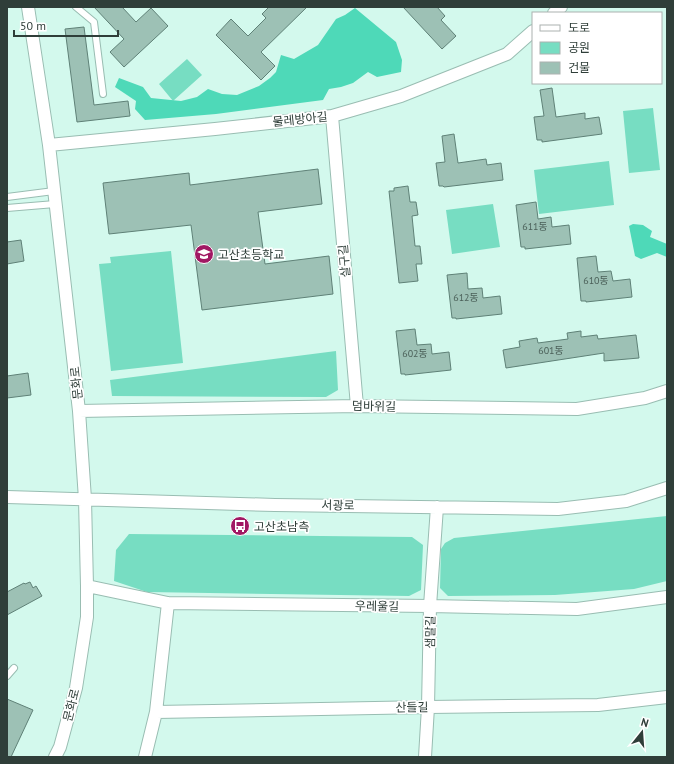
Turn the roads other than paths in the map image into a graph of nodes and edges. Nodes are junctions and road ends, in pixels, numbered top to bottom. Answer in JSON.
{"nodes":[{"id":1,"x":28,"y":7,"type":"edge"},
{"id":2,"x":76,"y":7,"type":"edge"},
{"id":3,"x":532,"y":32,"type":"edge"},
{"id":4,"x":103,"y":94,"type":"dead end"},
{"id":5,"x":332,"y":116,"type":"junction"},
{"id":6,"x":49,"y":145,"type":"junction"},
{"id":7,"x":54,"y":191,"type":"junction"},
{"id":8,"x":7,"y":197,"type":"edge"},
{"id":9,"x":55,"y":204,"type":"junction"},
{"id":10,"x":7,"y":208,"type":"edge"},
{"id":11,"x":667,"y":391,"type":"edge"},
{"id":12,"x":357,"y":406,"type":"junction"},
{"id":13,"x":79,"y":411,"type":"junction"},
{"id":14,"x":667,"y":488,"type":"edge"},
{"id":15,"x":7,"y":497,"type":"edge"},
{"id":16,"x":85,"y":499,"type":"junction"},
{"id":17,"x":437,"y":507,"type":"junction"},
{"id":18,"x":87,"y":586,"type":"junction"},
{"id":19,"x":667,"y":597,"type":"edge"},
{"id":20,"x":168,"y":603,"type":"junction"},
{"id":21,"x":430,"y":606,"type":"junction"},
{"id":22,"x":14,"y":668,"type":"dead end"},
{"id":23,"x":7,"y":676,"type":"edge"},
{"id":24,"x":667,"y":698,"type":"edge"},
{"id":25,"x":428,"y":707,"type":"junction"},
{"id":26,"x":156,"y":712,"type":"junction"},
{"id":27,"x":56,"y":757,"type":"edge"},
{"id":28,"x":146,"y":757,"type":"edge"},
{"id":29,"x":425,"y":757,"type":"edge"}],
"edges":[{"from":1,"to":6,"type":"street","name":"문화로"},
{"from":2,"to":4,"type":"lane"},
{"from":3,"to":5,"type":"street","name":"물레방아길"},
{"from":5,"to":6,"type":"street","name":"물레방아길"},
{"from":5,"to":12,"type":"street","name":"살구길"},
{"from":6,"to":7,"type":"street","name":"문화로"},
{"from":7,"to":8,"type":"lane"},
{"from":7,"to":9,"type":"street","name":"문화로"},
{"from":9,"to":10,"type":"lane"},
{"from":9,"to":13,"type":"street","name":"문화로"},
{"from":11,"to":12,"type":"street","name":"덤바위길"},
{"from":12,"to":13,"type":"street","name":"덤바위길"},
{"from":13,"to":16,"type":"street","name":"문화로"},
{"from":14,"to":17,"type":"street","name":"서광로"},
{"from":15,"to":16,"type":"street","name":"서광로"},
{"from":16,"to":17,"type":"street","name":"서광로"},
{"from":16,"to":18,"type":"street","name":"문화로"},
{"from":17,"to":21,"type":"street","name":"샘말길"},
{"from":18,"to":20,"type":"street","name":"우레울길"},
{"from":18,"to":27,"type":"street","name":"문화로"},
{"from":19,"to":21,"type":"street","name":"우레울길"},
{"from":20,"to":21,"type":"street","name":"우레울길"},
{"from":20,"to":26,"type":"street"},
{"from":21,"to":25,"type":"street","name":"샘말길"},
{"from":22,"to":23,"type":"lane"},
{"from":24,"to":25,"type":"street","name":"산들길"},
{"from":25,"to":26,"type":"street","name":"산들길"},
{"from":25,"to":29,"type":"street","name":"샘말길"},
{"from":26,"to":28,"type":"street"}]}
